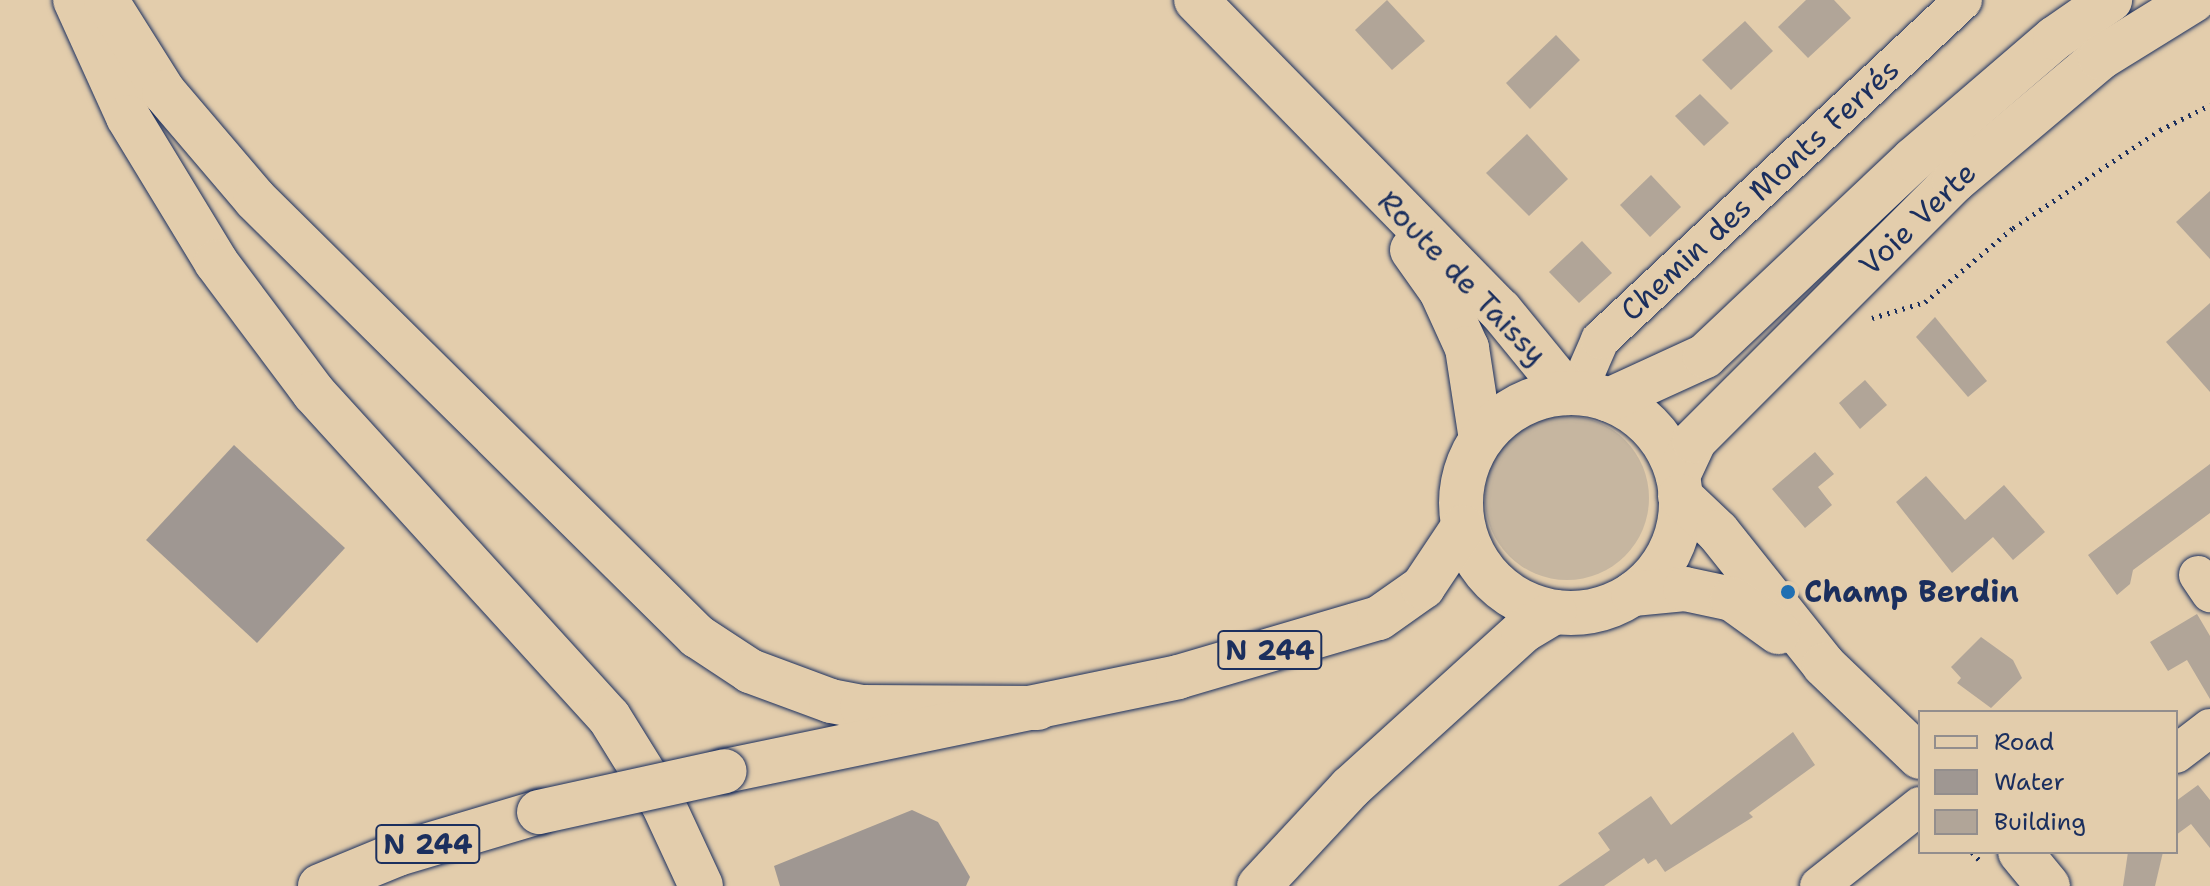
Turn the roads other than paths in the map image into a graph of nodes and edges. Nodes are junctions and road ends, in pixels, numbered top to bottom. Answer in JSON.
{"nodes":[{"id":1,"x":75,"y":0,"type":"edge"},
{"id":2,"x":106,"y":0,"type":"edge"},
{"id":3,"x":1196,"y":0,"type":"edge"},
{"id":4,"x":1963,"y":0,"type":"edge"},
{"id":5,"x":2110,"y":0,"type":"edge"},
{"id":6,"x":2194,"y":0,"type":"edge"},
{"id":7,"x":1353,"y":166,"type":"junction"},
{"id":8,"x":1585,"y":395,"type":"junction"},
{"id":9,"x":1481,"y":439,"type":"junction"},
{"id":10,"x":1679,"y":486,"type":"junction"},
{"id":11,"x":1463,"y":527,"type":"junction"},
{"id":12,"x":1633,"y":594,"type":"junction"},
{"id":13,"x":1555,"y":612,"type":"junction"},
{"id":14,"x":1824,"y":665,"type":"junction"},
{"id":15,"x":1038,"y":708,"type":"junction"},
{"id":16,"x":2210,"y":728,"type":"edge"},
{"id":17,"x":2178,"y":752,"type":"edge"},
{"id":18,"x":1918,"y":755,"type":"edge"},
{"id":19,"x":1918,"y":808,"type":"edge"},
{"id":20,"x":320,"y":886,"type":"edge"},
{"id":21,"x":701,"y":886,"type":"edge"},
{"id":22,"x":1259,"y":886,"type":"edge"},
{"id":23,"x":1819,"y":886,"type":"edge"}],
"edges":[{"from":1,"to":21,"type":"main road"},
{"from":2,"to":15,"type":"main road"},
{"from":3,"to":7,"type":"main road","name":"Route de Taissy"},
{"from":4,"to":8,"type":"street","name":"Chemin des Monts Ferrés"},
{"from":5,"to":8,"type":"main road","name":"Voie Verte"},
{"from":6,"to":10,"type":"main road","name":"Voie Verte"},
{"from":7,"to":8,"type":"main road","name":"Route de Taissy"},
{"from":7,"to":9,"type":"main road","name":"Route de Taissy"},
{"from":8,"to":9,"type":"main road"},
{"from":8,"to":10,"type":"main road"},
{"from":9,"to":11,"type":"main road"},
{"from":10,"to":12,"type":"main road"},
{"from":10,"to":14,"type":"main road"},
{"from":11,"to":13,"type":"main road"},
{"from":11,"to":15,"type":"main road","number":"N 244"},
{"from":12,"to":13,"type":"main road"},
{"from":12,"to":14,"type":"main road"},
{"from":13,"to":22,"type":"main road"},
{"from":14,"to":18,"type":"main road"},
{"from":15,"to":20,"type":"main road","number":"N 244","bridge":true},
{"from":16,"to":17,"type":"street"},
{"from":19,"to":23,"type":"street"}]}
